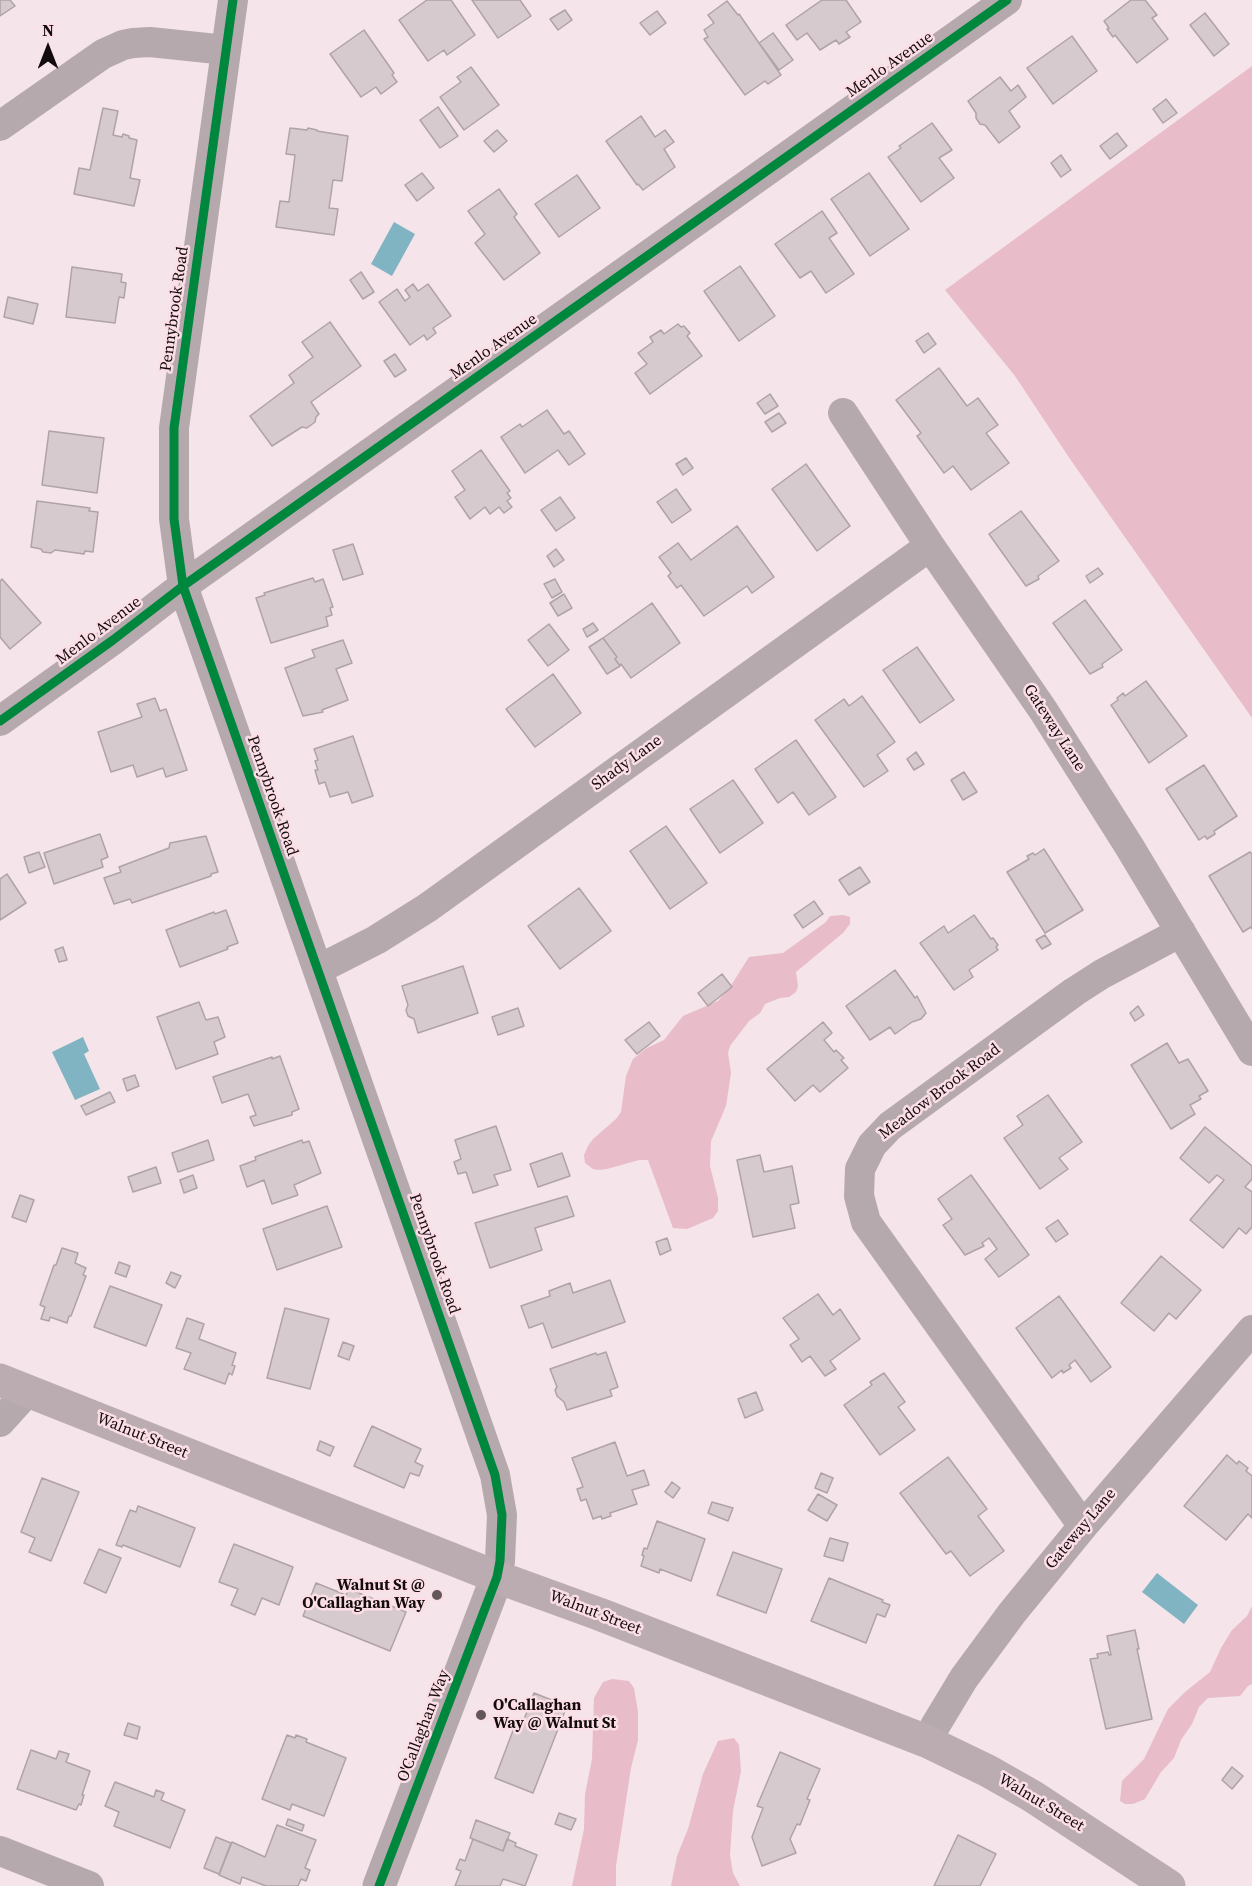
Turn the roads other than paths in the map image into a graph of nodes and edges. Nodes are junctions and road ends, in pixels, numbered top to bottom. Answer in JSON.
{"nodes":[{"id":1,"x":233,"y":0,"type":"edge"},
{"id":2,"x":1007,"y":0,"type":"edge"},
{"id":3,"x":226,"y":50,"type":"junction"},
{"id":4,"x":0,"y":126,"type":"edge"},
{"id":5,"x":843,"y":413,"type":"dead end"},
{"id":6,"x":930,"y":546,"type":"junction"},
{"id":7,"x":183,"y":586,"type":"junction"},
{"id":8,"x":0,"y":721,"type":"edge"},
{"id":9,"x":1180,"y":932,"type":"junction"},
{"id":10,"x":319,"y":969,"type":"junction"},
{"id":11,"x":1252,"y":1051,"type":"edge"},
{"id":12,"x":1252,"y":1330,"type":"edge"},
{"id":13,"x":14,"y":1386,"type":"edge"},
{"id":14,"x":0,"y":1422,"type":"edge"},
{"id":15,"x":1083,"y":1526,"type":"junction"},
{"id":16,"x":497,"y":1577,"type":"junction"},
{"id":17,"x":926,"y":1741,"type":"junction"},
{"id":18,"x":0,"y":1851,"type":"edge"},
{"id":19,"x":89,"y":1886,"type":"edge"},
{"id":20,"x":379,"y":1886,"type":"edge"},
{"id":21,"x":1170,"y":1886,"type":"edge"}],
"edges":[{"from":1,"to":3,"type":"street","name":"Pennybrook Road"},
{"from":2,"to":7,"type":"street","name":"Menlo Avenue"},
{"from":3,"to":4,"type":"street"},
{"from":3,"to":7,"type":"street","name":"Pennybrook Road"},
{"from":5,"to":6,"type":"street","name":"Gateway Lane"},
{"from":6,"to":9,"type":"street","name":"Gateway Lane"},
{"from":6,"to":10,"type":"street","name":"Shady Lane"},
{"from":7,"to":8,"type":"street","name":"Menlo Avenue"},
{"from":7,"to":10,"type":"street","name":"Pennybrook Road"},
{"from":9,"to":11,"type":"street","name":"Gateway Lane"},
{"from":9,"to":15,"type":"street","name":"Meadow Brook Road"},
{"from":10,"to":16,"type":"street","name":"Pennybrook Road"},
{"from":12,"to":15,"type":"street","name":"Gateway Lane"},
{"from":13,"to":14,"type":"street"},
{"from":13,"to":16,"type":"main road","name":"Walnut Street"},
{"from":15,"to":17,"type":"street","name":"Gateway Lane"},
{"from":16,"to":17,"type":"main road","name":"Walnut Street"},
{"from":16,"to":20,"type":"street","name":"O'Callaghan Way"},
{"from":17,"to":21,"type":"main road","name":"Walnut Street"},
{"from":18,"to":19,"type":"street"}]}
